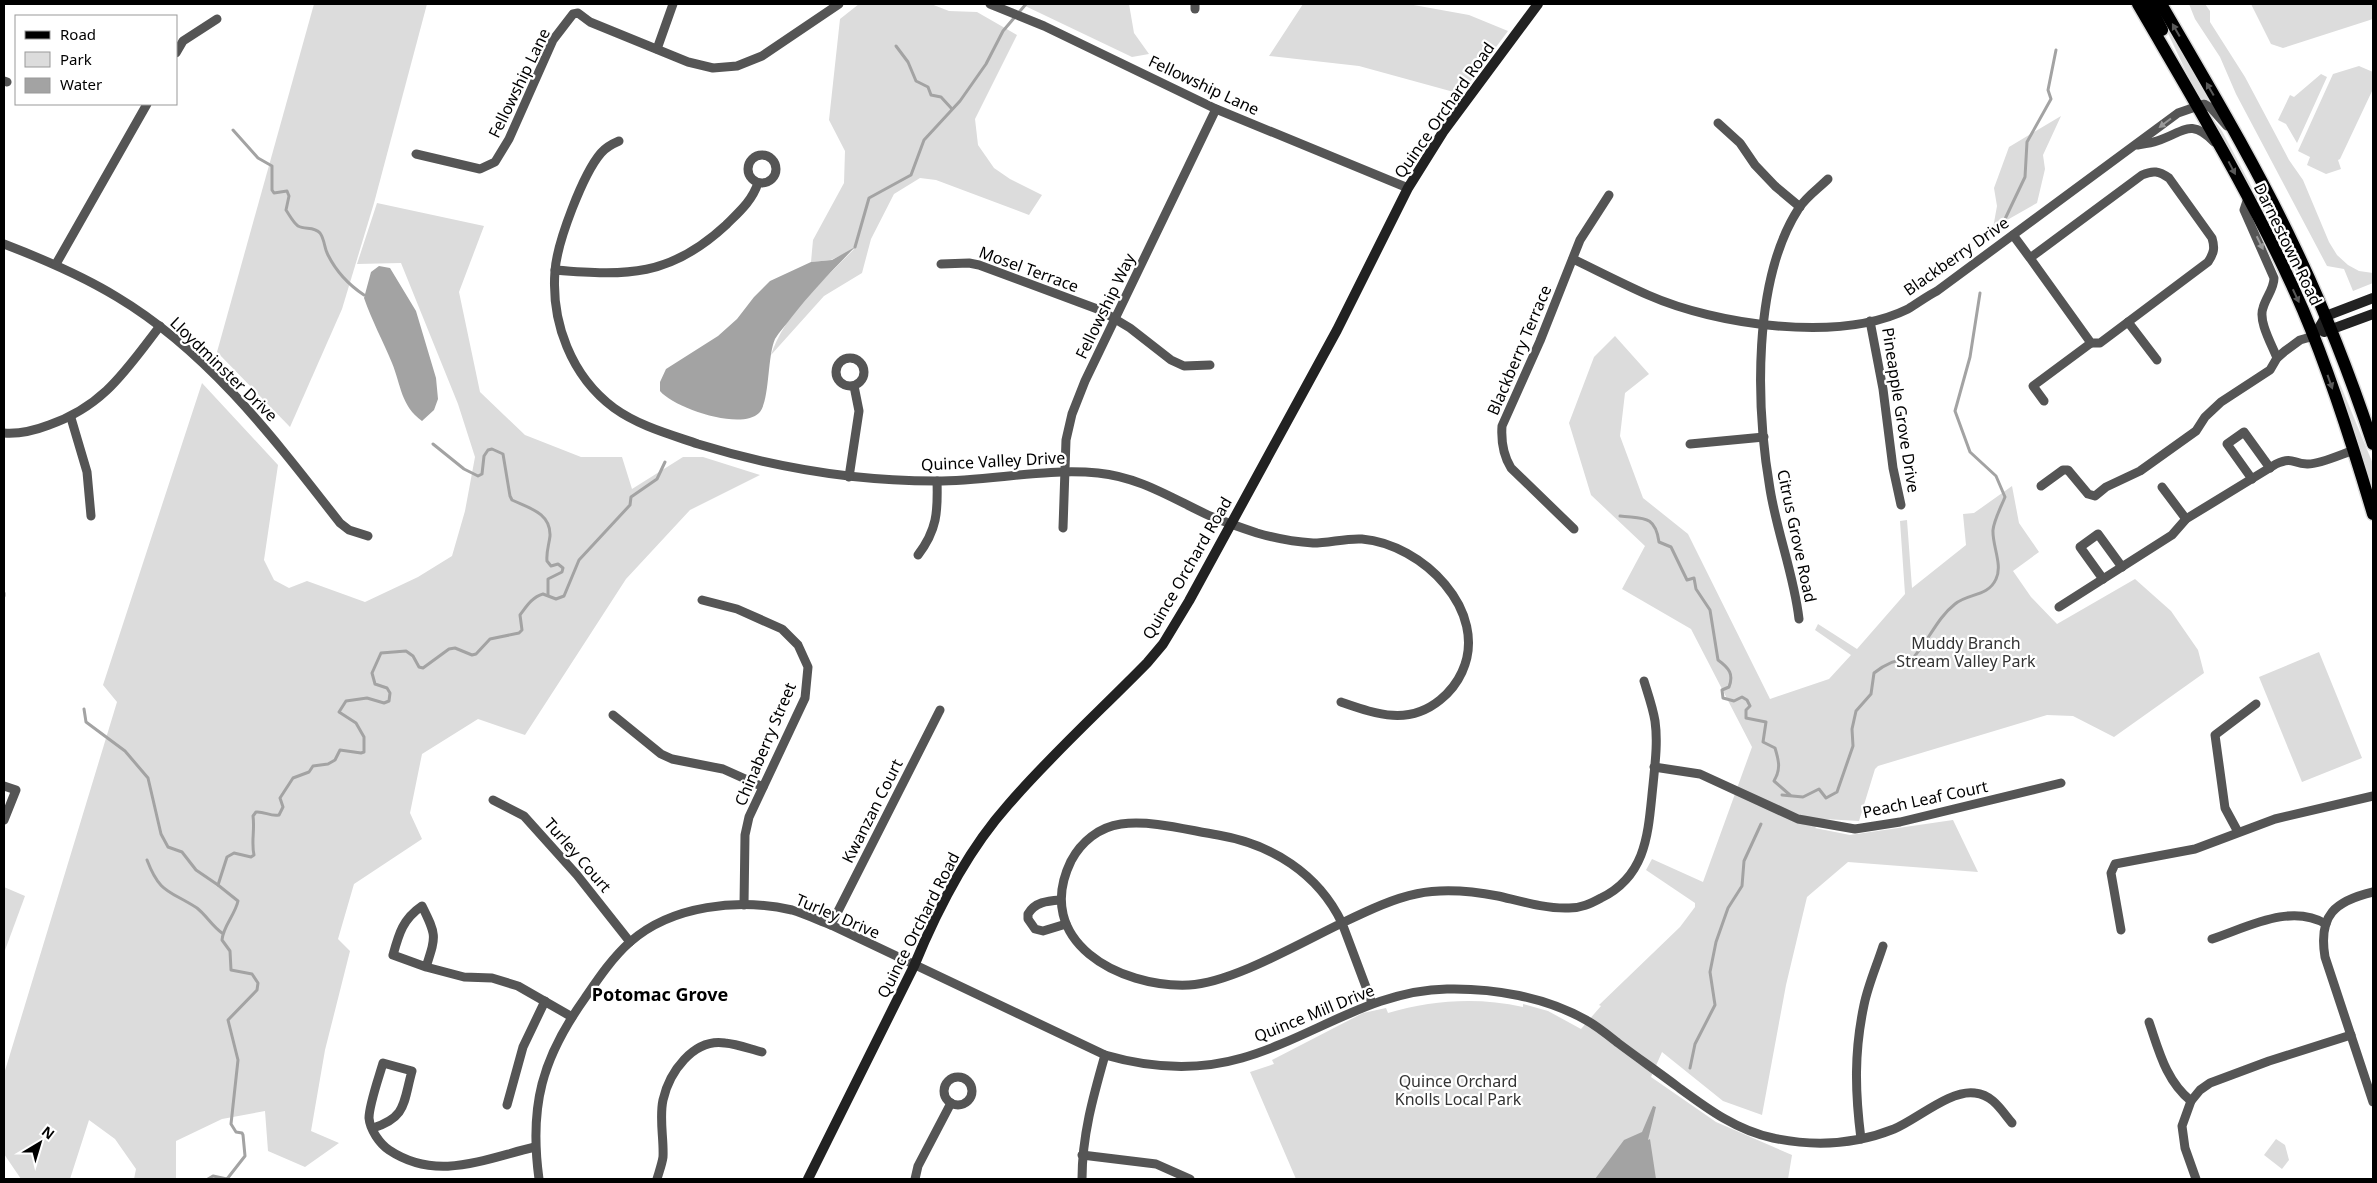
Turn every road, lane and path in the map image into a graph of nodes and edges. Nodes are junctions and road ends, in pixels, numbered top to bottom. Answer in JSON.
{"nodes":[{"id":1,"x":673,"y":4,"type":"edge"},
{"id":2,"x":840,"y":4,"type":"edge"},
{"id":3,"x":990,"y":4,"type":"edge"},
{"id":4,"x":1538,"y":4,"type":"edge"},
{"id":5,"x":2138,"y":4,"type":"edge"},
{"id":6,"x":2149,"y":4,"type":"edge"},
{"id":7,"x":2161,"y":4,"type":"edge"},
{"id":8,"x":217,"y":19,"type":"dead end"},
{"id":9,"x":657,"y":49,"type":"junction"},
{"id":10,"x":2165,"y":50,"type":"junction"},
{"id":11,"x":178,"y":51,"type":"edge"},
{"id":12,"x":146,"y":105,"type":"edge"},
{"id":13,"x":2197,"y":106,"type":"junction"},
{"id":14,"x":1216,"y":109,"type":"junction"},
{"id":15,"x":1718,"y":123,"type":"dead end"},
{"id":16,"x":2239,"y":140,"type":"junction"},
{"id":17,"x":618,"y":141,"type":"dead end"},
{"id":18,"x":2135,"y":146,"type":"junction"},
{"id":19,"x":2223,"y":151,"type":"junction"},
{"id":20,"x":416,"y":154,"type":"dead end"},
{"id":21,"x":1828,"y":179,"type":"dead end"},
{"id":22,"x":758,"y":183,"type":"dead end"},
{"id":23,"x":1408,"y":188,"type":"junction"},
{"id":24,"x":1609,"y":195,"type":"dead end"},
{"id":25,"x":2248,"y":198,"type":"junction"},
{"id":26,"x":1800,"y":207,"type":"junction"},
{"id":27,"x":2013,"y":235,"type":"junction"},
{"id":28,"x":4,"y":244,"type":"edge"},
{"id":29,"x":2030,"y":258,"type":"junction"},
{"id":30,"x":1573,"y":259,"type":"junction"},
{"id":31,"x":56,"y":264,"type":"junction"},
{"id":32,"x":941,"y":264,"type":"dead end"},
{"id":33,"x":555,"y":270,"type":"junction"},
{"id":34,"x":2373,"y":298,"type":"edge"},
{"id":35,"x":2373,"y":314,"type":"edge"},
{"id":36,"x":2326,"y":316,"type":"junction"},
{"id":37,"x":1115,"y":319,"type":"junction"},
{"id":38,"x":1870,"y":321,"type":"junction"},
{"id":39,"x":2128,"y":322,"type":"junction"},
{"id":40,"x":1764,"y":325,"type":"junction"},
{"id":41,"x":160,"y":326,"type":"junction"},
{"id":42,"x":2331,"y":330,"type":"junction"},
{"id":43,"x":2314,"y":336,"type":"junction"},
{"id":44,"x":2091,"y":344,"type":"junction"},
{"id":45,"x":2277,"y":358,"type":"junction"},
{"id":46,"x":2157,"y":360,"type":"dead end"},
{"id":47,"x":1210,"y":366,"type":"dead end"},
{"id":48,"x":854,"y":386,"type":"dead end"},
{"id":49,"x":2044,"y":401,"type":"dead end"},
{"id":50,"x":71,"y":418,"type":"junction"},
{"id":51,"x":4,"y":433,"type":"edge"},
{"id":52,"x":1764,"y":437,"type":"junction"},
{"id":53,"x":1690,"y":444,"type":"dead end"},
{"id":54,"x":2373,"y":444,"type":"edge"},
{"id":55,"x":2354,"y":450,"type":"junction"},
{"id":56,"x":2270,"y":468,"type":"junction"},
{"id":57,"x":1065,"y":471,"type":"junction"},
{"id":58,"x":849,"y":477,"type":"junction"},
{"id":59,"x":2252,"y":479,"type":"junction"},
{"id":60,"x":937,"y":481,"type":"junction"},
{"id":61,"x":2041,"y":486,"type":"dead end"},
{"id":62,"x":2162,"y":487,"type":"dead end"},
{"id":63,"x":1901,"y":505,"type":"dead end"},
{"id":64,"x":2373,"y":514,"type":"edge"},
{"id":65,"x":91,"y":516,"type":"dead end"},
{"id":66,"x":2186,"y":519,"type":"junction"},
{"id":67,"x":1232,"y":523,"type":"junction"},
{"id":68,"x":1063,"y":528,"type":"dead end"},
{"id":69,"x":1574,"y":529,"type":"dead end"},
{"id":70,"x":368,"y":536,"type":"dead end"},
{"id":71,"x":918,"y":555,"type":"dead end"},
{"id":72,"x":2122,"y":567,"type":"junction"},
{"id":73,"x":2103,"y":579,"type":"junction"},
{"id":74,"x":702,"y":600,"type":"dead end"},
{"id":75,"x":2059,"y":607,"type":"dead end"},
{"id":76,"x":1799,"y":619,"type":"dead end"},
{"id":77,"x":1644,"y":681,"type":"dead end"},
{"id":78,"x":1340,"y":702,"type":"dead end"},
{"id":79,"x":2256,"y":704,"type":"dead end"},
{"id":80,"x":940,"y":710,"type":"dead end"},
{"id":81,"x":613,"y":715,"type":"dead end"},
{"id":82,"x":1654,"y":767,"type":"junction"},
{"id":83,"x":2061,"y":783,"type":"dead end"},
{"id":84,"x":4,"y":786,"type":"edge"},
{"id":85,"x":763,"y":788,"type":"junction"},
{"id":86,"x":2373,"y":796,"type":"edge"},
{"id":87,"x":493,"y":800,"type":"dead end"},
{"id":88,"x":4,"y":820,"type":"edge"},
{"id":89,"x":2238,"y":832,"type":"junction"},
{"id":90,"x":2373,"y":892,"type":"edge"},
{"id":91,"x":1060,"y":900,"type":"junction"},
{"id":92,"x":744,"y":905,"type":"junction"},
{"id":93,"x":1342,"y":923,"type":"junction"},
{"id":94,"x":1066,"y":924,"type":"junction"},
{"id":95,"x":2326,"y":924,"type":"junction"},
{"id":96,"x":831,"y":925,"type":"junction"},
{"id":97,"x":2121,"y":930,"type":"dead end"},
{"id":98,"x":2212,"y":939,"type":"dead end"},
{"id":99,"x":630,"y":942,"type":"junction"},
{"id":100,"x":1883,"y":946,"type":"dead end"},
{"id":101,"x":914,"y":966,"type":"junction"},
{"id":102,"x":426,"y":967,"type":"junction"},
{"id":103,"x":545,"y":1001,"type":"junction"},
{"id":104,"x":1372,"y":1002,"type":"junction"},
{"id":105,"x":572,"y":1017,"type":"junction"},
{"id":106,"x":2149,"y":1022,"type":"dead end"},
{"id":107,"x":2351,"y":1035,"type":"junction"},
{"id":108,"x":762,"y":1052,"type":"dead end"},
{"id":109,"x":1106,"y":1055,"type":"junction"},
{"id":110,"x":2191,"y":1101,"type":"junction"},
{"id":111,"x":2373,"y":1102,"type":"edge"},
{"id":112,"x":951,"y":1103,"type":"dead end"},
{"id":113,"x":508,"y":1105,"type":"dead end"},
{"id":114,"x":2012,"y":1123,"type":"dead end"},
{"id":115,"x":373,"y":1128,"type":"junction"},
{"id":116,"x":1861,"y":1139,"type":"junction"},
{"id":117,"x":534,"y":1147,"type":"junction"},
{"id":118,"x":1082,"y":1155,"type":"junction"},
{"id":119,"x":539,"y":1179,"type":"edge"},
{"id":120,"x":657,"y":1179,"type":"edge"},
{"id":121,"x":808,"y":1179,"type":"edge"},
{"id":122,"x":915,"y":1179,"type":"edge"},
{"id":123,"x":1082,"y":1179,"type":"edge"},
{"id":124,"x":1190,"y":1179,"type":"edge"},
{"id":125,"x":2196,"y":1179,"type":"edge"}],
"edges":[{"from":1,"to":9,"type":"street"},
{"from":2,"to":9,"type":"street","name":"Fellowship Lane"},
{"from":3,"to":14,"type":"street","name":"Fellowship Lane"},
{"from":4,"to":23,"type":"street","name":"Quince Orchard Road"},
{"from":5,"to":10,"type":"main road","name":"Darnestown Road"},
{"from":6,"to":10,"type":"main road"},
{"from":16,"to":7,"type":"main road","name":"Darnestown Road","one_way":true},
{"from":8,"to":11,"type":"street"},
{"from":9,"to":20,"type":"street","name":"Fellowship Lane"},
{"from":10,"to":13,"type":"main road","name":"Darnestown Road"},
{"from":12,"to":31,"type":"street"},
{"from":13,"to":16,"type":"street"},
{"from":13,"to":18,"type":"street","name":"Blackberry Drive","one_way":true},
{"from":13,"to":19,"type":"main road","name":"Darnestown Road"},
{"from":14,"to":23,"type":"street","name":"Fellowship Lane"},
{"from":14,"to":37,"type":"street","name":"Fellowship Way"},
{"from":15,"to":26,"type":"street"},
{"from":16,"to":36,"type":"main road","name":"Darnestown Road"},
{"from":17,"to":33,"type":"street","name":"Quince Valley Drive"},
{"from":18,"to":19,"type":"street","name":"Blackberry Drive"},
{"from":18,"to":27,"type":"street","name":"Blackberry Drive"},
{"from":19,"to":25,"type":"main road","name":"Darnestown Road","one_way":true},
{"from":21,"to":26,"type":"street","name":"Citrus Grove Road"},
{"from":22,"to":33,"type":"street"},
{"from":23,"to":67,"type":"street","name":"Quince Orchard Road"},
{"from":24,"to":30,"type":"street","name":"Blackberry Terrace"},
{"from":25,"to":43,"type":"main road","name":"Darnestown Road","one_way":true},
{"from":25,"to":45,"type":"street","one_way":true},
{"from":26,"to":40,"type":"street","name":"Citrus Grove Road"},
{"from":27,"to":29,"type":"street"},
{"from":27,"to":38,"type":"street","name":"Blackberry Drive"},
{"from":28,"to":31,"type":"street","name":"Lloydminster Drive"},
{"from":29,"to":39,"type":"street"},
{"from":29,"to":44,"type":"street"},
{"from":30,"to":40,"type":"street","name":"Blackberry Drive"},
{"from":30,"to":69,"type":"street","name":"Blackberry Terrace"},
{"from":31,"to":41,"type":"street","name":"Lloydminster Drive"},
{"from":32,"to":37,"type":"street","name":"Mosel Terrace"},
{"from":33,"to":58,"type":"street","name":"Quince Valley Drive"},
{"from":34,"to":36,"type":"street"},
{"from":35,"to":42,"type":"street"},
{"from":36,"to":42,"type":"main road","name":"Darnestown Road"},
{"from":36,"to":43,"type":"street"},
{"from":37,"to":47,"type":"street","name":"Mosel Terrace"},
{"from":37,"to":57,"type":"street","name":"Fellowship Way"},
{"from":38,"to":40,"type":"street","name":"Blackberry Drive"},
{"from":38,"to":63,"type":"street","name":"Pineapple Grove Drive"},
{"from":39,"to":44,"type":"street"},
{"from":39,"to":46,"type":"street"},
{"from":40,"to":52,"type":"street","name":"Citrus Grove Road"},
{"from":41,"to":50,"type":"street"},
{"from":41,"to":70,"type":"street","name":"Lloydminster Drive"},
{"from":42,"to":43,"type":"street"},
{"from":42,"to":54,"type":"main road","name":"Darnestown Road"},
{"from":43,"to":45,"type":"street"},
{"from":43,"to":55,"type":"main road","name":"Darnestown Road","one_way":true},
{"from":44,"to":49,"type":"street"},
{"from":45,"to":61,"type":"street"},
{"from":48,"to":58,"type":"street"},
{"from":50,"to":51,"type":"street"},
{"from":50,"to":65,"type":"street"},
{"from":52,"to":53,"type":"street"},
{"from":52,"to":76,"type":"street","name":"Citrus Grove Road"},
{"from":55,"to":56,"type":"street"},
{"from":55,"to":64,"type":"main road","name":"Darnestown Road"},
{"from":56,"to":59,"type":"street"},
{"from":56,"to":59,"type":"street"},
{"from":57,"to":60,"type":"street","name":"Quince Valley Drive"},
{"from":57,"to":67,"type":"street","name":"Quince Valley Drive"},
{"from":57,"to":68,"type":"street","name":"Fellowship Way"},
{"from":58,"to":60,"type":"street","name":"Quince Valley Drive"},
{"from":59,"to":66,"type":"street"},
{"from":60,"to":71,"type":"street"},
{"from":62,"to":66,"type":"street"},
{"from":66,"to":72,"type":"street"},
{"from":67,"to":78,"type":"street","name":"Quince Valley Drive"},
{"from":67,"to":101,"type":"street","name":"Quince Orchard Road"},
{"from":72,"to":73,"type":"street"},
{"from":72,"to":73,"type":"street"},
{"from":73,"to":75,"type":"street"},
{"from":74,"to":85,"type":"street","name":"Chinaberry Street"},
{"from":77,"to":82,"type":"street"},
{"from":79,"to":89,"type":"street"},
{"from":80,"to":96,"type":"street","name":"Kwanzan Court"},
{"from":81,"to":85,"type":"street"},
{"from":82,"to":83,"type":"street","name":"Peach Leaf Court"},
{"from":82,"to":93,"type":"street"},
{"from":84,"to":88,"type":"street"},
{"from":85,"to":92,"type":"street","name":"Chinaberry Street"},
{"from":86,"to":89,"type":"street"},
{"from":87,"to":99,"type":"street","name":"Turley Court"},
{"from":89,"to":97,"type":"street"},
{"from":90,"to":95,"type":"street"},
{"from":91,"to":93,"type":"street"},
{"from":91,"to":94,"type":"street"},
{"from":91,"to":94,"type":"street"},
{"from":92,"to":96,"type":"street","name":"Turley Drive"},
{"from":92,"to":99,"type":"street","name":"Turley Drive"},
{"from":93,"to":94,"type":"street"},
{"from":93,"to":104,"type":"street"},
{"from":95,"to":98,"type":"street"},
{"from":95,"to":107,"type":"street"},
{"from":96,"to":101,"type":"street","name":"Turley Drive"},
{"from":99,"to":105,"type":"street","name":"Turley Drive"},
{"from":100,"to":116,"type":"street"},
{"from":101,"to":109,"type":"street","name":"Quince Mill Drive"},
{"from":101,"to":121,"type":"street","name":"Quince Orchard Road"},
{"from":102,"to":102,"type":"street"},
{"from":102,"to":103,"type":"street"},
{"from":103,"to":105,"type":"street"},
{"from":103,"to":113,"type":"street"},
{"from":104,"to":109,"type":"street","name":"Quince Mill Drive"},
{"from":104,"to":116,"type":"street","name":"Quince Mill Drive"},
{"from":105,"to":117,"type":"street","name":"Turley Drive"},
{"from":106,"to":110,"type":"street"},
{"from":107,"to":110,"type":"street"},
{"from":107,"to":111,"type":"street"},
{"from":108,"to":120,"type":"street"},
{"from":109,"to":118,"type":"street"},
{"from":110,"to":125,"type":"street"},
{"from":112,"to":122,"type":"street"},
{"from":114,"to":116,"type":"street","name":"Quince Mill Drive"},
{"from":115,"to":115,"type":"street"},
{"from":115,"to":117,"type":"street"},
{"from":117,"to":119,"type":"street","name":"Turley Drive"},
{"from":118,"to":123,"type":"street"},
{"from":118,"to":124,"type":"street"}]}
